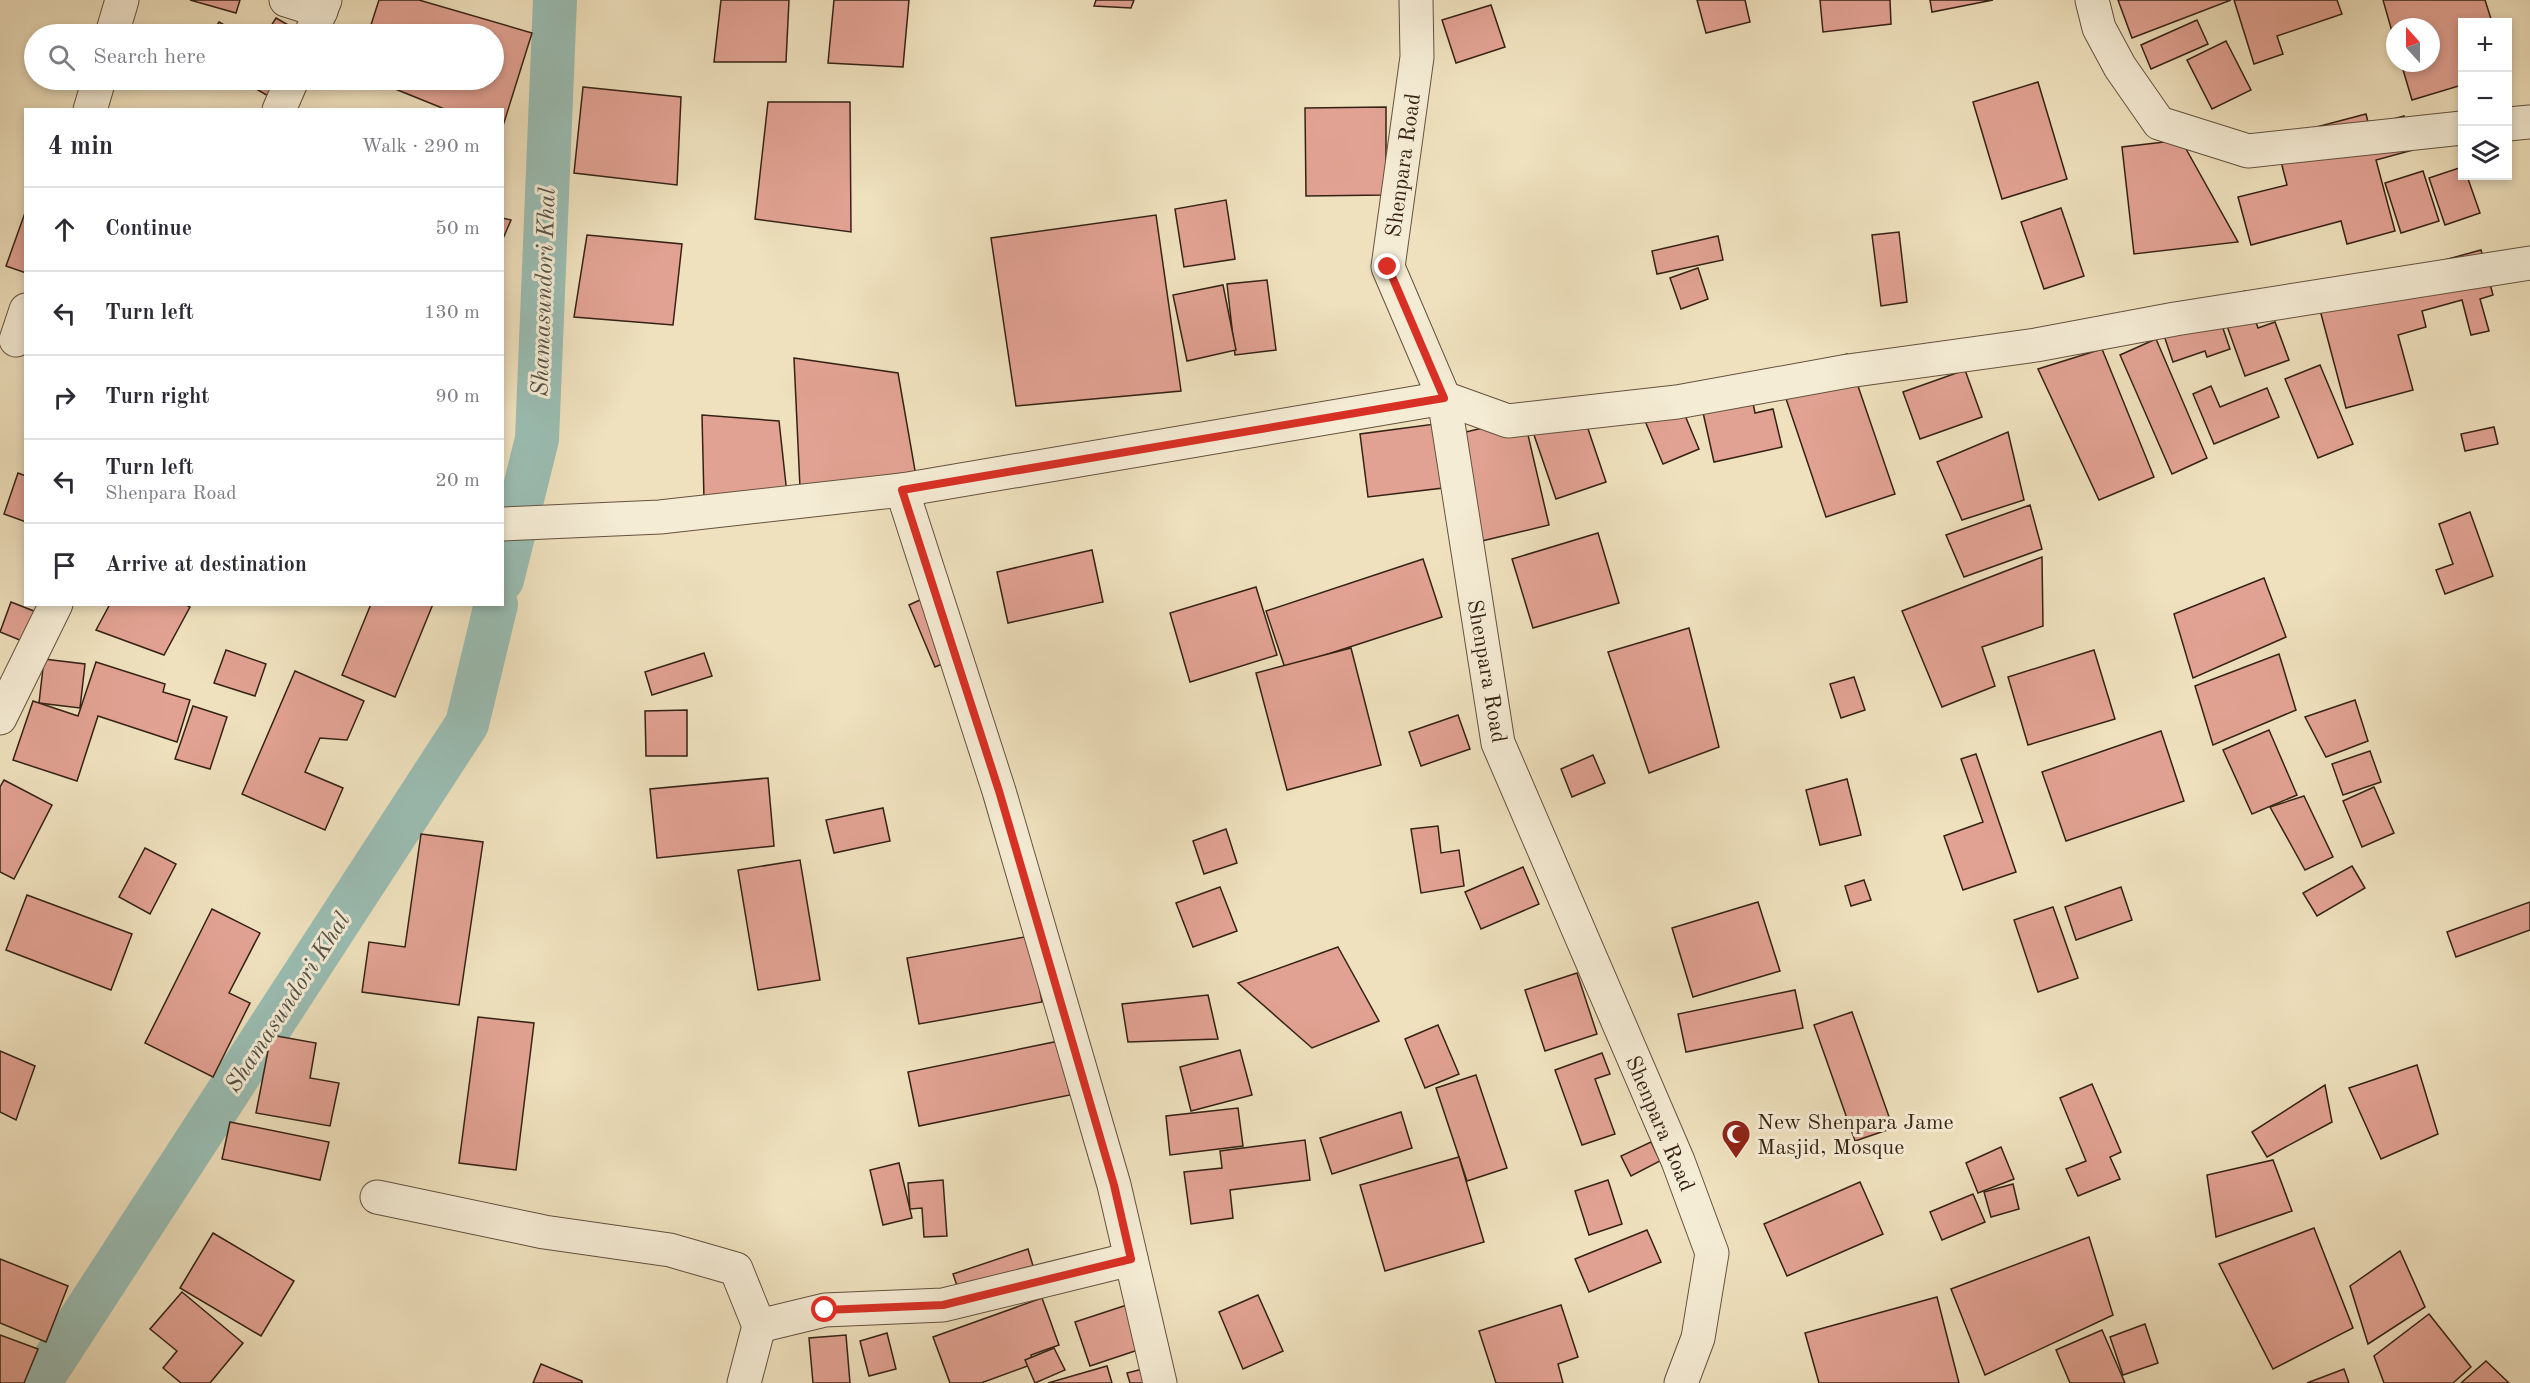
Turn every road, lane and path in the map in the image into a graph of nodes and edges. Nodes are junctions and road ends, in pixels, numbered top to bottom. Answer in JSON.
{"nodes":[{"id":1,"x":122,"y":0,"type":"edge"},
{"id":2,"x":286,"y":0,"type":"edge"},
{"id":3,"x":1416,"y":0,"type":"edge"},
{"id":4,"x":2092,"y":0,"type":"edge"},
{"id":5,"x":319,"y":15,"type":"edge"},
{"id":6,"x":115,"y":24,"type":"edge"},
{"id":7,"x":96,"y":90,"type":"edge"},
{"id":8,"x":288,"y":90,"type":"edge"},
{"id":9,"x":91,"y":108,"type":"edge"},
{"id":10,"x":280,"y":108,"type":"edge"},
{"id":11,"x":2530,"y":122,"type":"edge"},
{"id":12,"x":2512,"y":124,"type":"edge"},
{"id":13,"x":2458,"y":129,"type":"edge"},
{"id":14,"x":2530,"y":263,"type":"edge"},
{"id":15,"x":1444,"y":398,"type":"junction"},
{"id":16,"x":902,"y":490,"type":"junction"},
{"id":17,"x":504,"y":524,"type":"edge"},
{"id":18,"x":55,"y":606,"type":"edge"},
{"id":19,"x":0,"y":718,"type":"edge"},
{"id":20,"x":377,"y":1197,"type":"dead end"},
{"id":21,"x":1131,"y":1259,"type":"junction"},
{"id":22,"x":759,"y":1326,"type":"junction"},
{"id":23,"x":744,"y":1383,"type":"edge"},
{"id":24,"x":1160,"y":1383,"type":"edge"},
{"id":25,"x":1682,"y":1383,"type":"edge"}],
"edges":[{"from":1,"to":6,"type":"street"},
{"from":2,"to":5,"type":"street"},
{"from":3,"to":15,"type":"street","name":"Shenpara Road"},
{"from":4,"to":13,"type":"street"},
{"from":7,"to":9,"type":"street"},
{"from":8,"to":10,"type":"street"},
{"from":11,"to":12,"type":"street"},
{"from":14,"to":15,"type":"street"},
{"from":15,"to":16,"type":"street"},
{"from":15,"to":25,"type":"street","name":"Shenpara Road"},
{"from":16,"to":17,"type":"street"},
{"from":16,"to":21,"type":"street"},
{"from":18,"to":19,"type":"street"},
{"from":20,"to":22,"type":"street"},
{"from":21,"to":22,"type":"street"},
{"from":21,"to":24,"type":"street"},
{"from":22,"to":23,"type":"street"}]}
